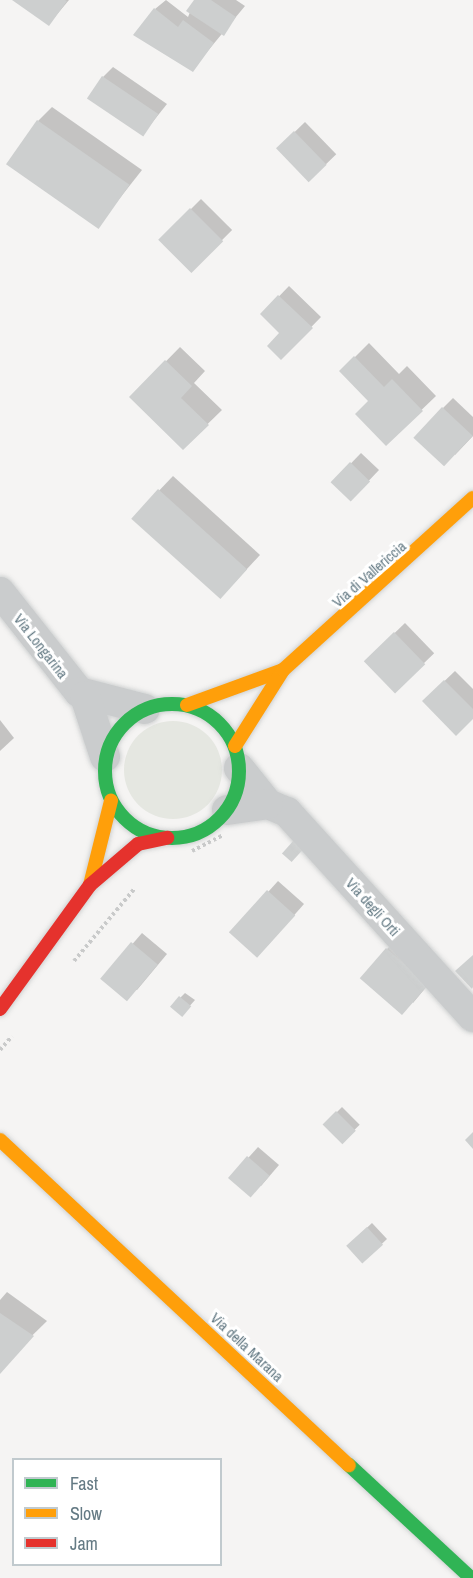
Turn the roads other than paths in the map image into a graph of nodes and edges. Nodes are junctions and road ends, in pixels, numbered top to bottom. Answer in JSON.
{"nodes":[{"id":1,"x":473,"y":498,"type":"edge"},
{"id":2,"x":0,"y":592,"type":"edge"},
{"id":3,"x":283,"y":670,"type":"junction"},
{"id":4,"x":85,"y":696,"type":"junction"},
{"id":5,"x":187,"y":705,"type":"junction"},
{"id":6,"x":145,"y":709,"type":"junction"},
{"id":7,"x":105,"y":757,"type":"junction"},
{"id":8,"x":237,"y":757,"type":"junction"},
{"id":9,"x":111,"y":801,"type":"junction"},
{"id":10,"x":268,"y":804,"type":"junction"},
{"id":11,"x":228,"y":821,"type":"junction"},
{"id":12,"x":166,"y":838,"type":"junction"},
{"id":13,"x":90,"y":885,"type":"junction"},
{"id":14,"x":0,"y":1009,"type":"edge"},
{"id":15,"x":473,"y":1017,"type":"edge"},
{"id":16,"x":0,"y":1140,"type":"edge"},
{"id":17,"x":471,"y":1578,"type":"edge"}],
"edges":[{"from":1,"to":3,"type":"street","name":"Via di Vallericcia"},
{"from":2,"to":4,"type":"street","name":"Via Longarina"},
{"from":3,"to":5,"type":"street","name":"Via di Vallericcia"},
{"from":3,"to":8,"type":"street","name":"Via di Vallericcia"},
{"from":4,"to":6,"type":"street"},
{"from":4,"to":7,"type":"street","name":"Via Longarina"},
{"from":5,"to":6,"type":"street"},
{"from":5,"to":8,"type":"street"},
{"from":6,"to":7,"type":"street"},
{"from":7,"to":9,"type":"street"},
{"from":8,"to":10,"type":"street","name":"Via degli Orti"},
{"from":8,"to":11,"type":"street"},
{"from":9,"to":12,"type":"street"},
{"from":9,"to":13,"type":"street"},
{"from":10,"to":11,"type":"street"},
{"from":10,"to":15,"type":"street","name":"Via degli Orti"},
{"from":11,"to":12,"type":"street"},
{"from":12,"to":13,"type":"street"},
{"from":13,"to":14,"type":"street"},
{"from":16,"to":17,"type":"street","name":"Via della Marana"}]}
